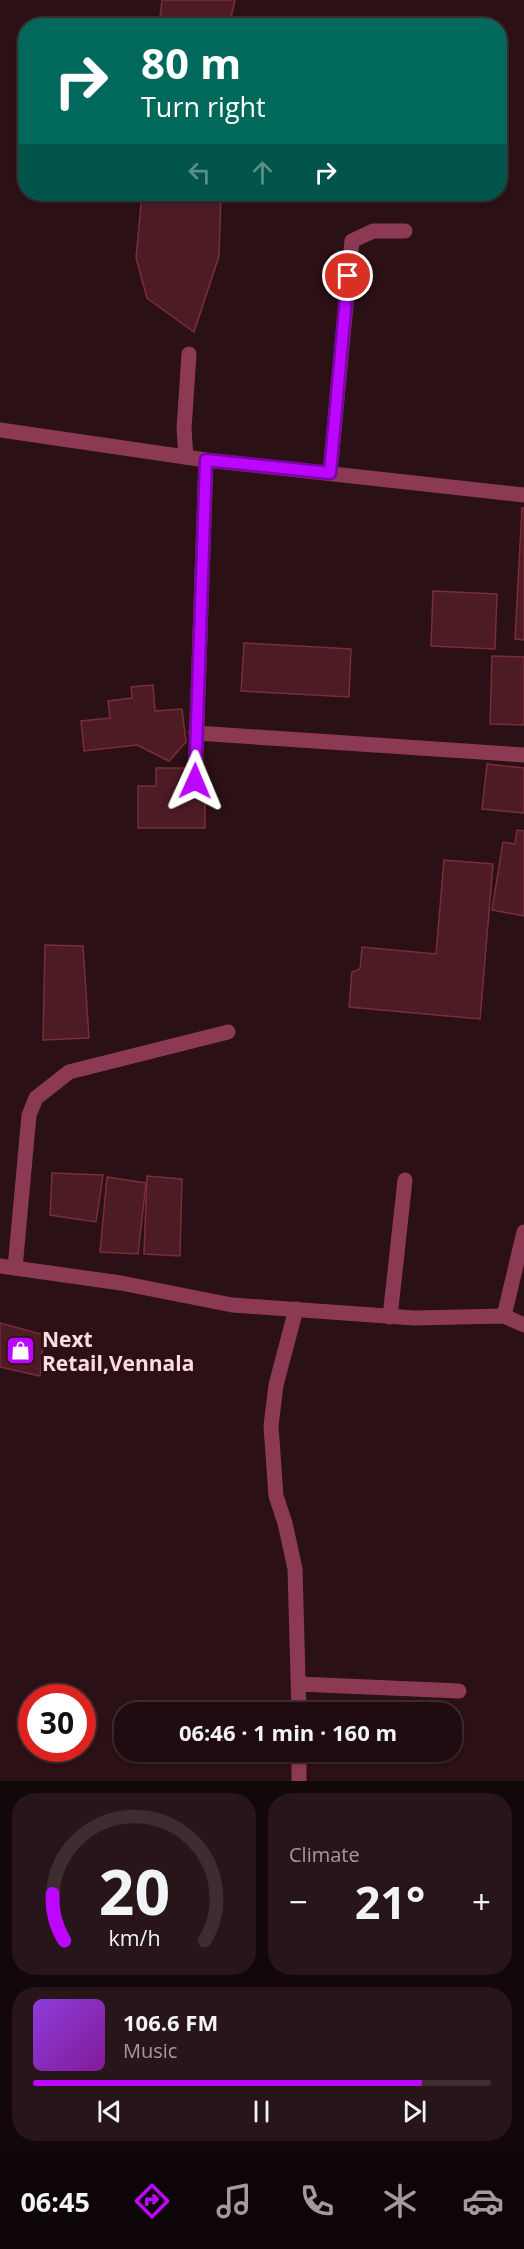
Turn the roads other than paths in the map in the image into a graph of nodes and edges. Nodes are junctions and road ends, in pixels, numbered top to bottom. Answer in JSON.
{"nodes":[{"id":1,"x":405,"y":231,"type":"dead end"},
{"id":2,"x":189,"y":354,"type":"dead end"},
{"id":3,"x":0,"y":430,"type":"edge"},
{"id":4,"x":186,"y":457,"type":"junction"},
{"id":5,"x":206,"y":460,"type":"junction"},
{"id":6,"x":330,"y":473,"type":"junction"},
{"id":7,"x":524,"y":495,"type":"edge"},
{"id":8,"x":196,"y":733,"type":"junction"},
{"id":9,"x":524,"y":755,"type":"edge"},
{"id":10,"x":195,"y":781,"type":"dead end"},
{"id":11,"x":228,"y":1032,"type":"dead end"},
{"id":12,"x":405,"y":1180,"type":"dead end"},
{"id":13,"x":524,"y":1232,"type":"edge"},
{"id":14,"x":7,"y":1267,"type":"edge"},
{"id":15,"x":296,"y":1309,"type":"junction"},
{"id":16,"x":504,"y":1316,"type":"junction"},
{"id":17,"x":390,"y":1317,"type":"junction"},
{"id":18,"x":524,"y":1325,"type":"edge"},
{"id":19,"x":299,"y":1684,"type":"junction"},
{"id":20,"x":459,"y":1691,"type":"dead end"},
{"id":21,"x":299,"y":1702,"type":"edge"},
{"id":22,"x":299,"y":1762,"type":"edge"},
{"id":23,"x":299,"y":1781,"type":"edge"}],
"edges":[{"from":1,"to":6,"type":"street"},
{"from":2,"to":4,"type":"street"},
{"from":3,"to":4,"type":"street"},
{"from":4,"to":5,"type":"street"},
{"from":5,"to":6,"type":"street"},
{"from":5,"to":8,"type":"street"},
{"from":6,"to":7,"type":"street"},
{"from":8,"to":9,"type":"street"},
{"from":8,"to":10,"type":"street"},
{"from":11,"to":14,"type":"street"},
{"from":12,"to":17,"type":"street"},
{"from":13,"to":16,"type":"street"},
{"from":14,"to":15,"type":"street"},
{"from":15,"to":17,"type":"street"},
{"from":15,"to":19,"type":"street"},
{"from":16,"to":17,"type":"street"},
{"from":16,"to":18,"type":"street"},
{"from":19,"to":20,"type":"street"},
{"from":19,"to":21,"type":"street"},
{"from":22,"to":23,"type":"street"}]}
